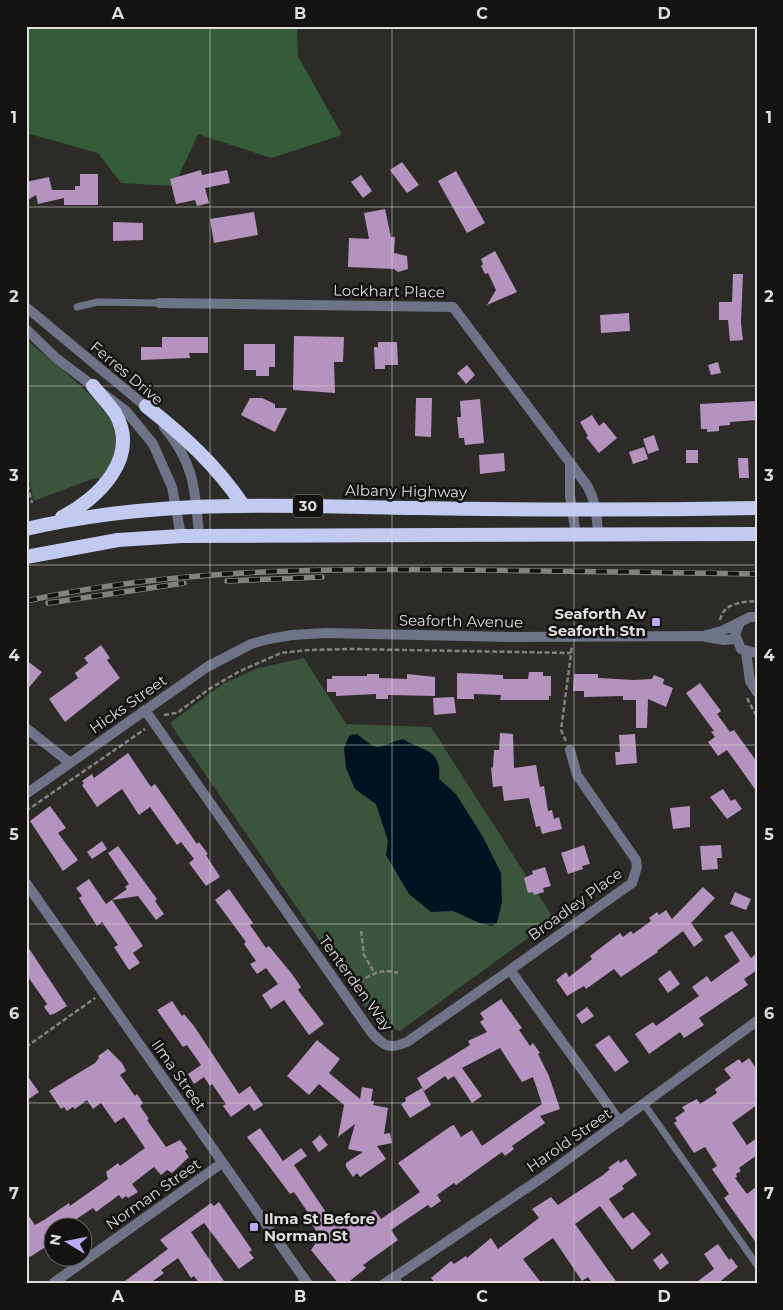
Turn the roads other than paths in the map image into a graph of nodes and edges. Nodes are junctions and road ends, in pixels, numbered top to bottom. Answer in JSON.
{"nodes":[{"id":1,"x":159,"y":303,"type":"joint"},
{"id":2,"x":26,"y":307,"type":"edge"},
{"id":3,"x":77,"y":307,"type":"dead end"},
{"id":4,"x":26,"y":329,"type":"edge"},
{"id":5,"x":93,"y":386,"type":"junction"},
{"id":6,"x":146,"y":406,"type":"junction"},
{"id":7,"x":570,"y":465,"type":"junction"},
{"id":8,"x":196,"y":505,"type":"junction"},
{"id":9,"x":243,"y":505,"type":"junction"},
{"id":10,"x":176,"y":507,"type":"junction"},
{"id":11,"x":757,"y":508,"type":"edge"},
{"id":12,"x":572,"y":509,"type":"junction"},
{"id":13,"x":596,"y":510,"type":"junction"},
{"id":14,"x":45,"y":525,"type":"junction"},
{"id":15,"x":26,"y":529,"type":"edge"},
{"id":16,"x":598,"y":534,"type":"junction"},
{"id":17,"x":757,"y":534,"type":"edge"},
{"id":18,"x":199,"y":535,"type":"junction"},
{"id":19,"x":576,"y":535,"type":"junction"},
{"id":20,"x":180,"y":536,"type":"junction"},
{"id":21,"x":26,"y":558,"type":"edge"},
{"id":22,"x":757,"y":617,"type":"edge"},
{"id":23,"x":740,"y":622,"type":"junction"},
{"id":24,"x":702,"y":636,"type":"junction"},
{"id":25,"x":735,"y":639,"type":"junction"},
{"id":26,"x":251,"y":644,"type":"joint"},
{"id":27,"x":746,"y":652,"type":"junction"},
{"id":28,"x":757,"y":653,"type":"edge"},
{"id":29,"x":757,"y":692,"type":"edge"},
{"id":30,"x":145,"y":710,"type":"junction"},
{"id":31,"x":26,"y":728,"type":"edge"},
{"id":32,"x":570,"y":750,"type":"road end"},
{"id":33,"x":70,"y":763,"type":"junction"},
{"id":34,"x":26,"y":794,"type":"edge"},
{"id":35,"x":26,"y":883,"type":"edge"},
{"id":36,"x":510,"y":970,"type":"junction"},
{"id":37,"x":757,"y":1021,"type":"edge"},
{"id":38,"x":644,"y":1104,"type":"junction"},
{"id":39,"x":620,"y":1122,"type":"junction"},
{"id":40,"x":222,"y":1163,"type":"junction"},
{"id":41,"x":757,"y":1265,"type":"edge"},
{"id":42,"x":396,"y":1281,"type":"edge"},
{"id":43,"x":52,"y":1284,"type":"edge"},
{"id":44,"x":308,"y":1284,"type":"edge"},
{"id":45,"x":384,"y":1284,"type":"edge"}],
"edges":[{"from":1,"to":3,"type":"lane"},
{"from":1,"to":7,"type":"street","name":"Lockhart Place"},
{"from":2,"to":6,"type":"street","name":"Ferres Drive"},
{"from":4,"to":5,"type":"street","name":"Ferres Drive"},
{"from":5,"to":10,"type":"street","name":"Ferres Drive"},
{"from":5,"to":14,"type":"highway"},
{"from":6,"to":8,"type":"street","name":"Ferres Drive"},
{"from":6,"to":9,"type":"highway"},
{"from":7,"to":12,"type":"street"},
{"from":7,"to":13,"type":"street","name":"Lockhart Place"},
{"from":8,"to":9,"type":"highway","name":"Albany Highway","number":"30"},
{"from":8,"to":10,"type":"highway","name":"Albany Highway","number":"30"},
{"from":8,"to":18,"type":"street","name":"Ferres Drive"},
{"from":9,"to":12,"type":"highway","name":"Albany Highway","number":"30"},
{"from":10,"to":14,"type":"highway","name":"Albany Highway","number":"30"},
{"from":10,"to":20,"type":"street","name":"Ferres Drive"},
{"from":11,"to":13,"type":"highway","name":"Albany Highway","number":"30"},
{"from":12,"to":13,"type":"highway","name":"Albany Highway","number":"30"},
{"from":12,"to":19,"type":"street"},
{"from":13,"to":16,"type":"street","name":"Lockhart Place"},
{"from":14,"to":15,"type":"highway","name":"Albany Highway","number":"30"},
{"from":16,"to":17,"type":"highway","number":"30"},
{"from":16,"to":19,"type":"highway","number":"30"},
{"from":18,"to":19,"type":"highway","number":"30"},
{"from":18,"to":20,"type":"highway","number":"30"},
{"from":20,"to":21,"type":"highway","number":"30"},
{"from":22,"to":23,"type":"street","name":"Seaforth Avenue"},
{"from":23,"to":24,"type":"street","name":"Seaforth Avenue"},
{"from":23,"to":25,"type":"street"},
{"from":24,"to":25,"type":"street","name":"Seaforth Avenue"},
{"from":24,"to":26,"type":"street","name":"Seaforth Avenue"},
{"from":25,"to":27,"type":"street"},
{"from":26,"to":30,"type":"street","name":"Hicks Street"},
{"from":27,"to":28,"type":"street"},
{"from":27,"to":29,"type":"street"},
{"from":30,"to":33,"type":"street","name":"Hicks Street"},
{"from":30,"to":36,"type":"street","name":"Tenterden Way"},
{"from":31,"to":33,"type":"street"},
{"from":32,"to":36,"type":"street","name":"Broadley Place"},
{"from":33,"to":34,"type":"street","name":"Hicks Street"},
{"from":35,"to":40,"type":"street","name":"Ilma Street"},
{"from":36,"to":39,"type":"street"},
{"from":37,"to":38,"type":"street","name":"Harold Street"},
{"from":38,"to":39,"type":"street","name":"Harold Street"},
{"from":38,"to":41,"type":"lane"},
{"from":39,"to":42,"type":"street","name":"Harold Street"},
{"from":40,"to":43,"type":"street","name":"Norman Street"},
{"from":40,"to":44,"type":"street","name":"Ilma Street"},
{"from":42,"to":45,"type":"street"}]}
